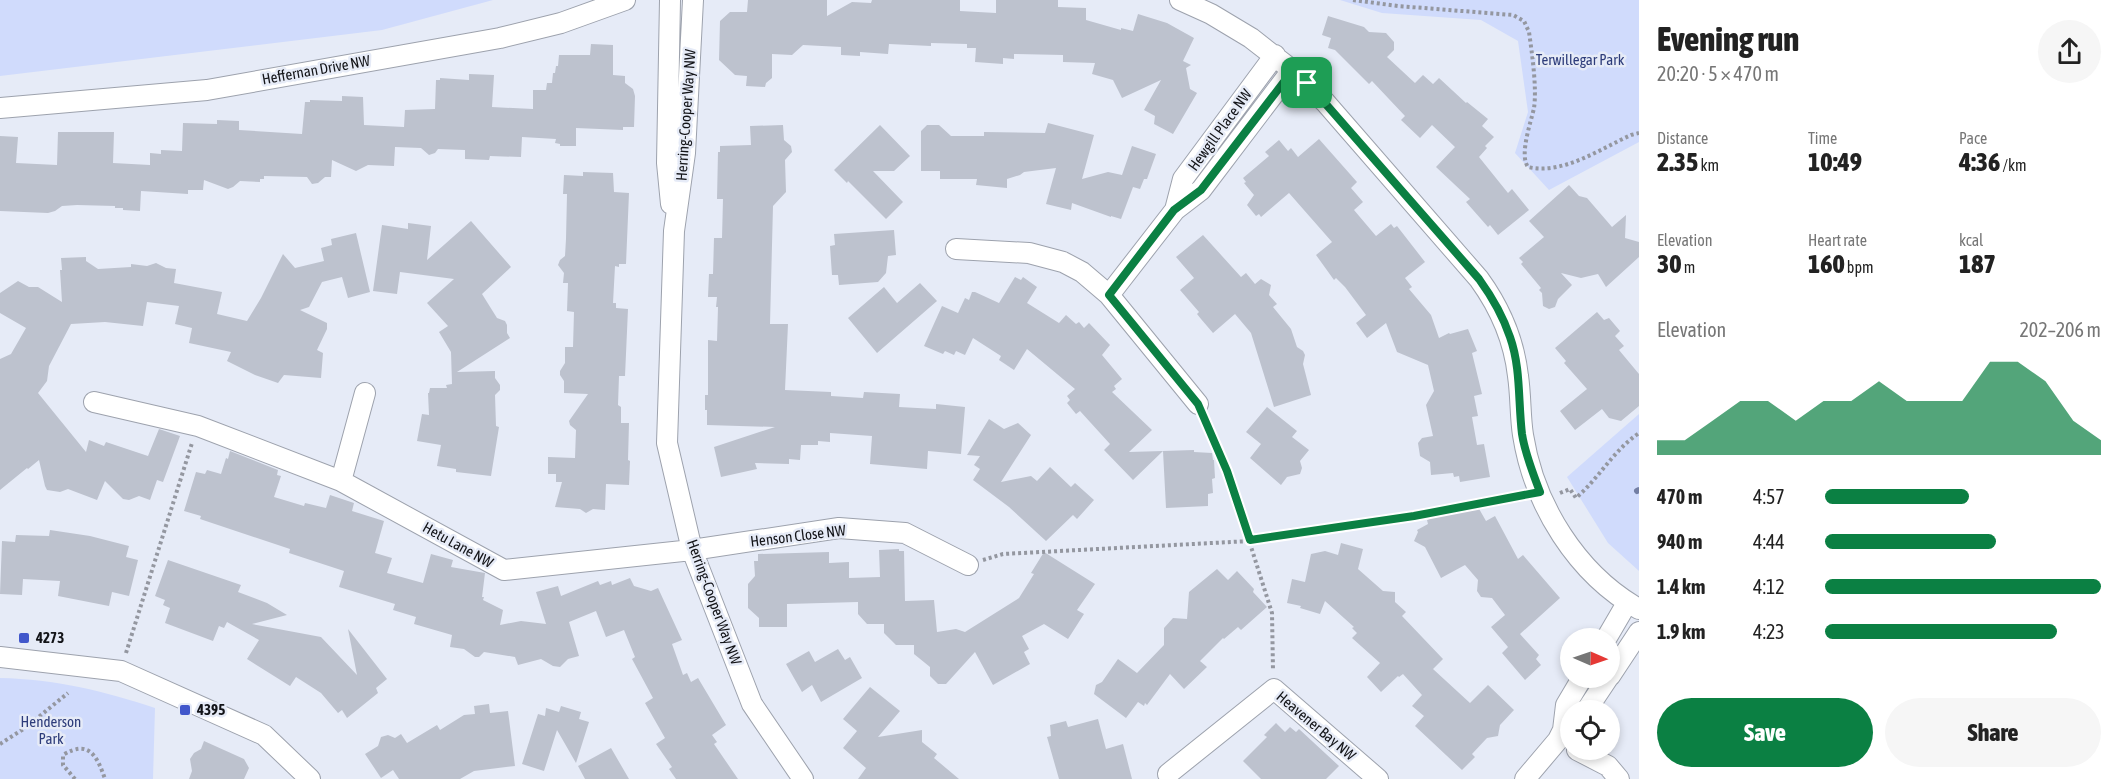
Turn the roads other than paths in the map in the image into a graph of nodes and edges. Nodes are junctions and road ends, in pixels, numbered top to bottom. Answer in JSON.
{"nodes":[{"id":1,"x":625,"y":0,"type":"edge"},
{"id":2,"x":670,"y":0,"type":"edge"},
{"id":3,"x":693,"y":0,"type":"edge"},
{"id":4,"x":1180,"y":0,"type":"edge"},
{"id":5,"x":1275,"y":55,"type":"junction"},
{"id":6,"x":1293,"y":70,"type":"junction"},
{"id":7,"x":0,"y":108,"type":"edge"},
{"id":8,"x":1174,"y":210,"type":"junction"},
{"id":9,"x":674,"y":231,"type":"junction"},
{"id":10,"x":956,"y":249,"type":"dead end"},
{"id":11,"x":1109,"y":295,"type":"junction"},
{"id":12,"x":365,"y":393,"type":"dead end"},
{"id":13,"x":94,"y":402,"type":"dead end"},
{"id":14,"x":1198,"y":404,"type":"road end"},
{"id":15,"x":341,"y":481,"type":"junction"},
{"id":16,"x":693,"y":550,"type":"junction"},
{"id":17,"x":968,"y":565,"type":"road end"},
{"id":18,"x":1633,"y":606,"type":"edge"},
{"id":19,"x":1615,"y":628,"type":"edge"},
{"id":20,"x":1639,"y":632,"type":"edge"},
{"id":21,"x":0,"y":657,"type":"edge"},
{"id":22,"x":1620,"y":660,"type":"edge"},
{"id":23,"x":1560,"y":744,"type":"edge"},
{"id":24,"x":1596,"y":760,"type":"edge"},
{"id":25,"x":1168,"y":774,"type":"dead end"},
{"id":26,"x":1536,"y":775,"type":"edge"},
{"id":27,"x":310,"y":779,"type":"edge"},
{"id":28,"x":803,"y":779,"type":"edge"},
{"id":29,"x":1378,"y":779,"type":"edge"},
{"id":30,"x":1619,"y":779,"type":"edge"}],
"edges":[{"from":1,"to":7,"type":"street","name":"Heffernan Drive NW"},
{"from":2,"to":9,"type":"street","name":"Herring-Cooper Way NW"},
{"from":3,"to":9,"type":"street","name":"Herring-Cooper Way NW"},
{"from":4,"to":5,"type":"street"},
{"from":5,"to":6,"type":"street"},
{"from":5,"to":8,"type":"street","name":"Hewgill Place NW"},
{"from":6,"to":8,"type":"street","name":"Hewgill Place NW"},
{"from":6,"to":18,"type":"street"},
{"from":8,"to":11,"type":"street","name":"Hewgill Place NW"},
{"from":9,"to":16,"type":"street","name":"Herring-Cooper Way NW"},
{"from":10,"to":11,"type":"street"},
{"from":11,"to":14,"type":"street"},
{"from":12,"to":15,"type":"street"},
{"from":13,"to":15,"type":"street","name":"Hetu Lane NW"},
{"from":15,"to":16,"type":"street","name":"Hetu Lane NW"},
{"from":16,"to":17,"type":"street","name":"Henson Close NW"},
{"from":16,"to":28,"type":"street","name":"Herring-Cooper Way NW"},
{"from":18,"to":19,"type":"street"},
{"from":20,"to":22,"type":"street"},
{"from":21,"to":27,"type":"street"},
{"from":23,"to":26,"type":"street"},
{"from":24,"to":30,"type":"street"},
{"from":25,"to":29,"type":"street","name":"Heavener Bay NW"}]}
